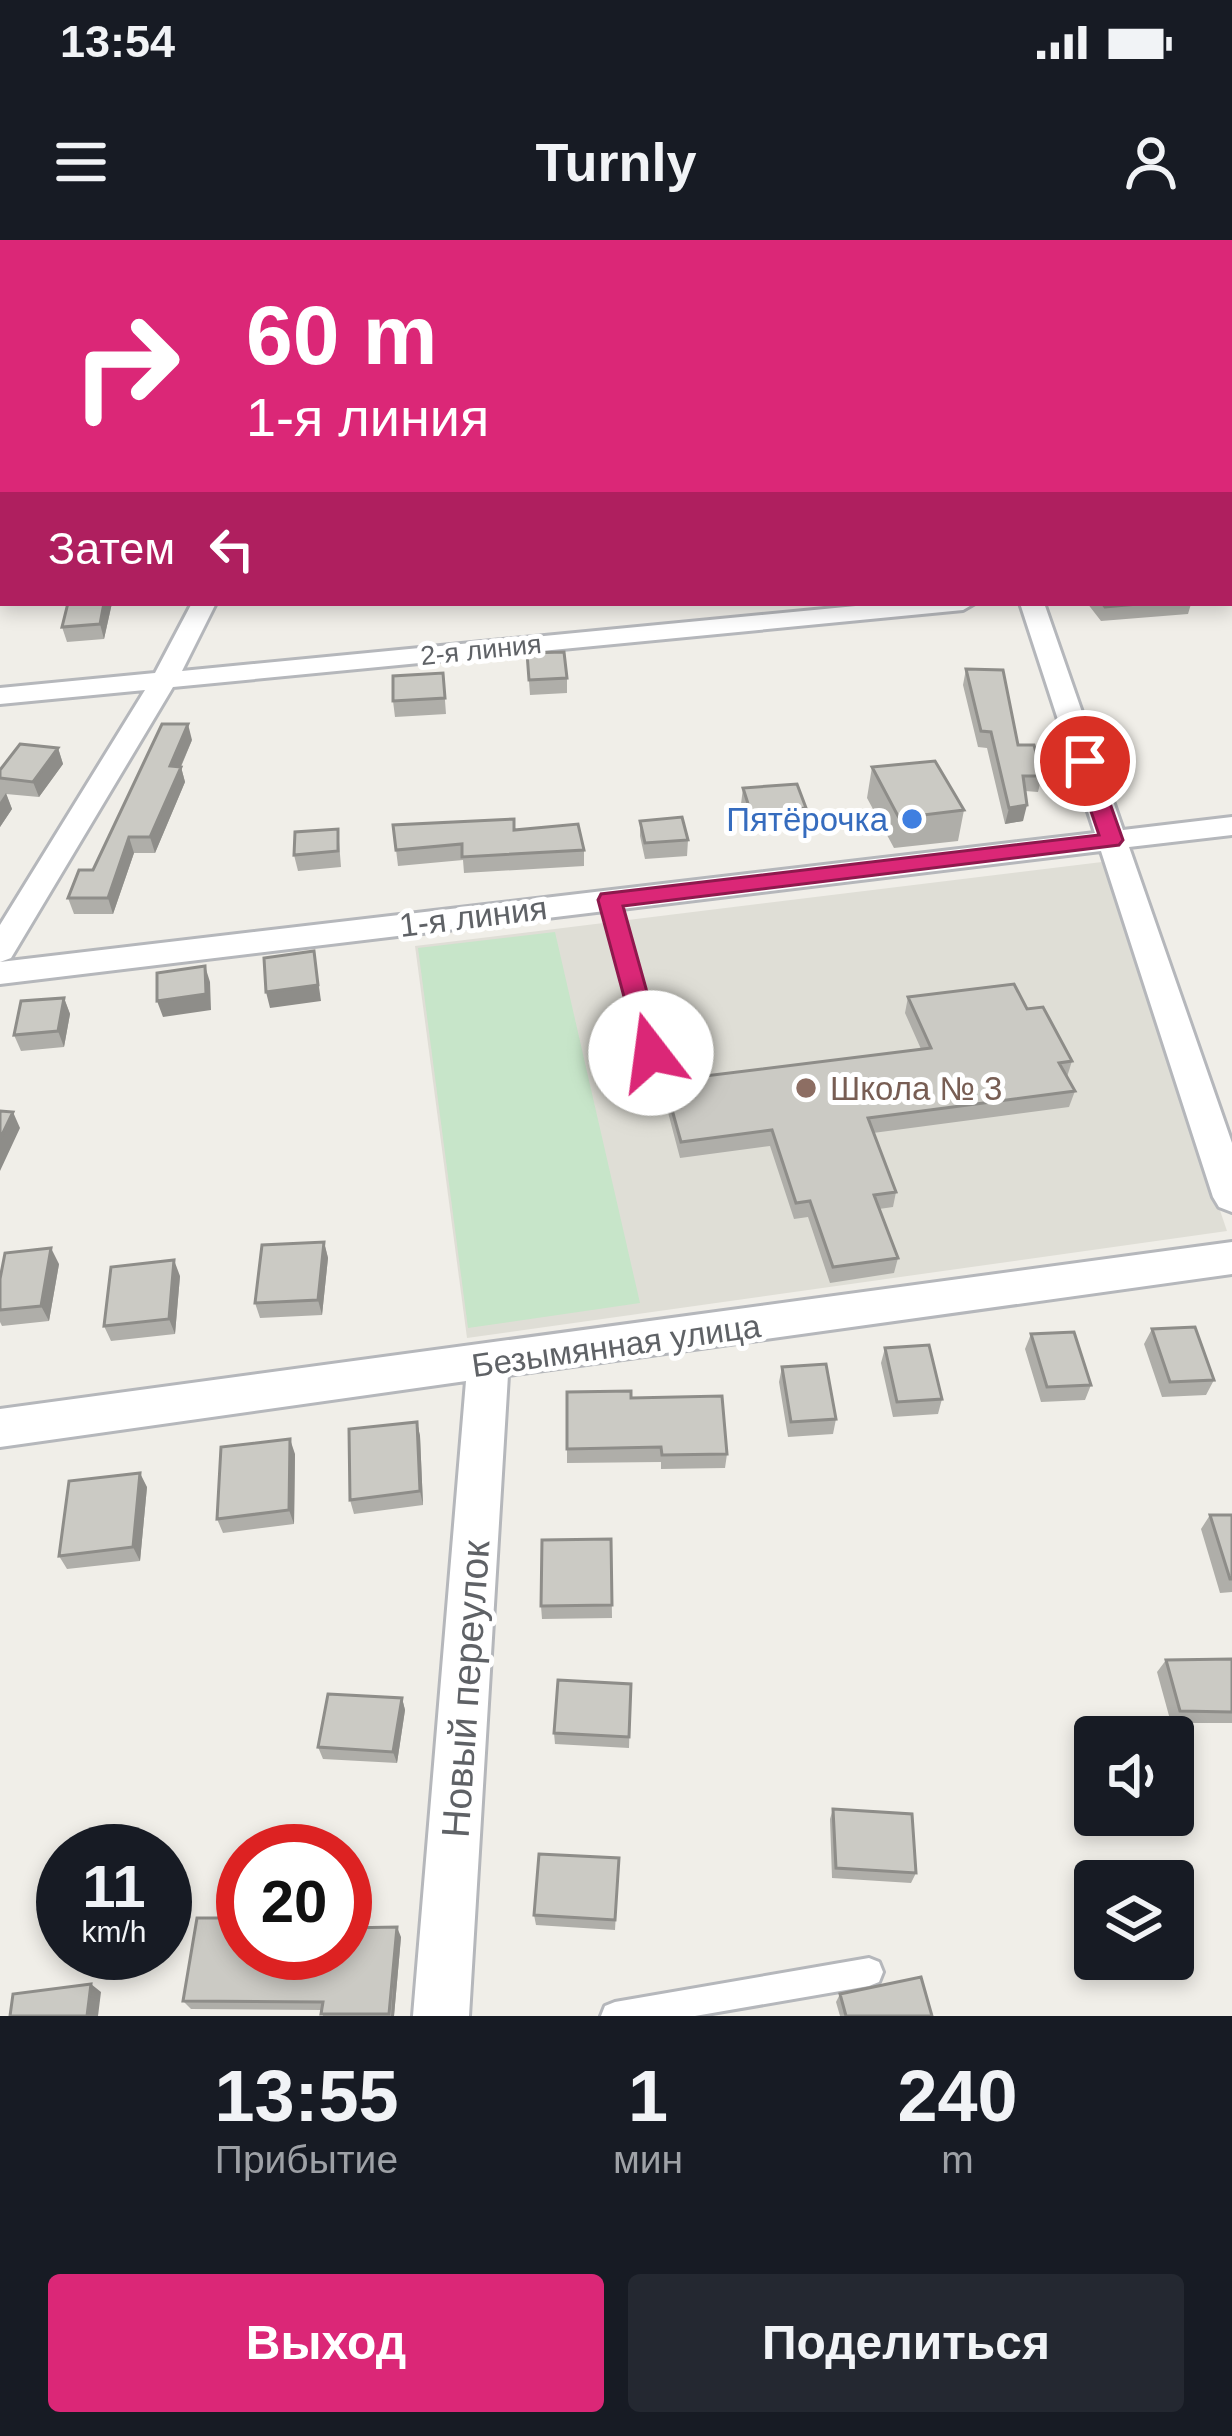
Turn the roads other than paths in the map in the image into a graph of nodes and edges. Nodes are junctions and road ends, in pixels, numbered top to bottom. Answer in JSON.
{"nodes":[{"id":1,"x":202,"y":606,"type":"edge"},
{"id":2,"x":933,"y":606,"type":"edge"},
{"id":3,"x":1033,"y":606,"type":"edge"},
{"id":4,"x":163,"y":682,"type":"junction"},
{"id":5,"x":0,"y":696,"type":"edge"},
{"id":6,"x":1232,"y":826,"type":"edge"},
{"id":7,"x":1112,"y":840,"type":"junction"},
{"id":8,"x":609,"y":900,"type":"junction"},
{"id":9,"x":0,"y":951,"type":"edge"},
{"id":10,"x":0,"y":974,"type":"edge"},
{"id":11,"x":651,"y":1053,"type":"dead end"},
{"id":12,"x":1232,"y":1197,"type":"edge"},
{"id":13,"x":1232,"y":1258,"type":"edge"},
{"id":14,"x":488,"y":1363,"type":"junction"},
{"id":15,"x":0,"y":1428,"type":"edge"},
{"id":16,"x":869,"y":1972,"type":"dead end"},
{"id":17,"x":442,"y":2016,"type":"edge"},
{"id":18,"x":615,"y":2016,"type":"edge"}],
"edges":[{"from":1,"to":4,"type":"street"},
{"from":2,"to":4,"type":"street","name":"2-я линия"},
{"from":3,"to":7,"type":"street"},
{"from":4,"to":5,"type":"street","name":"2-я линия"},
{"from":4,"to":9,"type":"street"},
{"from":6,"to":7,"type":"street","name":"1-я линия"},
{"from":7,"to":8,"type":"street","name":"1-я линия"},
{"from":7,"to":12,"type":"street"},
{"from":8,"to":10,"type":"street","name":"1-я линия"},
{"from":8,"to":11,"type":"lane"},
{"from":13,"to":14,"type":"street","name":"Безымянная улица"},
{"from":14,"to":15,"type":"street","name":"Безымянная улица"},
{"from":14,"to":17,"type":"street","name":"Новый переулок"},
{"from":16,"to":18,"type":"lane"}]}
